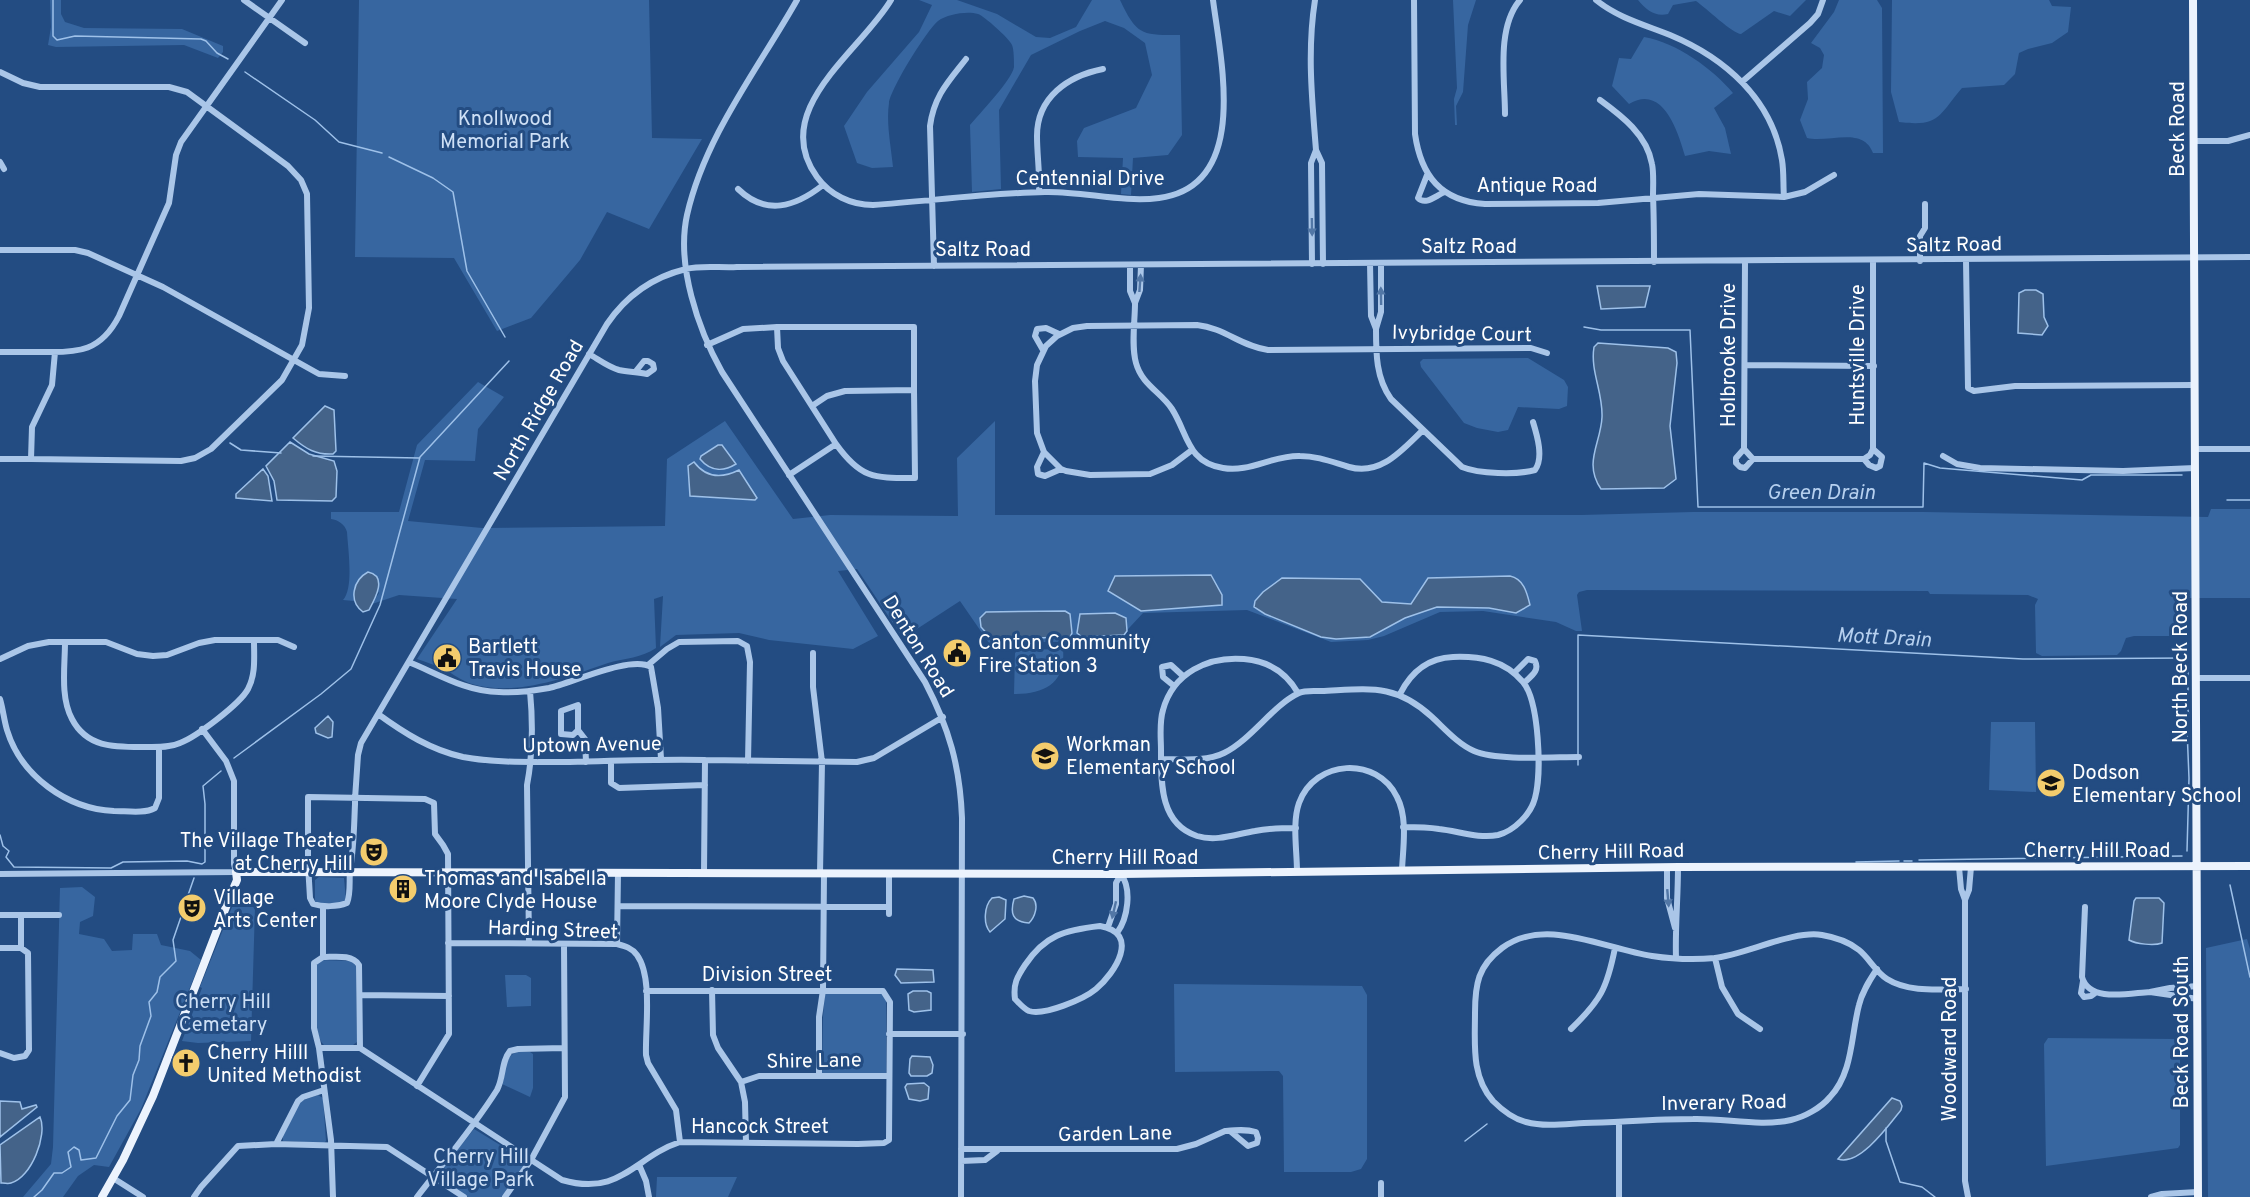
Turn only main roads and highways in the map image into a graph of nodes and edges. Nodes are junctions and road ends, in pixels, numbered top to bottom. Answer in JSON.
{"nodes":[{"id":1,"x":2193,"y":0,"type":"edge"},
{"id":2,"x":2193,"y":257,"type":"joint"},
{"id":3,"x":2198,"y":866,"type":"junction"},
{"id":4,"x":2250,"y":866,"type":"edge"},
{"id":5,"x":2198,"y":1194,"type":"edge"},
{"id":6,"x":102,"y":1197,"type":"edge"}],
"edges":[{"from":1,"to":2,"type":"main road","name":"Beck Road"},
{"from":2,"to":3,"type":"main road","name":"North Beck Road"},
{"from":3,"to":4,"type":"main road","name":"Cherry Hill Road"},
{"from":3,"to":5,"type":"main road","name":"Beck Road South"},
{"from":3,"to":6,"type":"main road","name":"Cherry Hill Road"}]}
